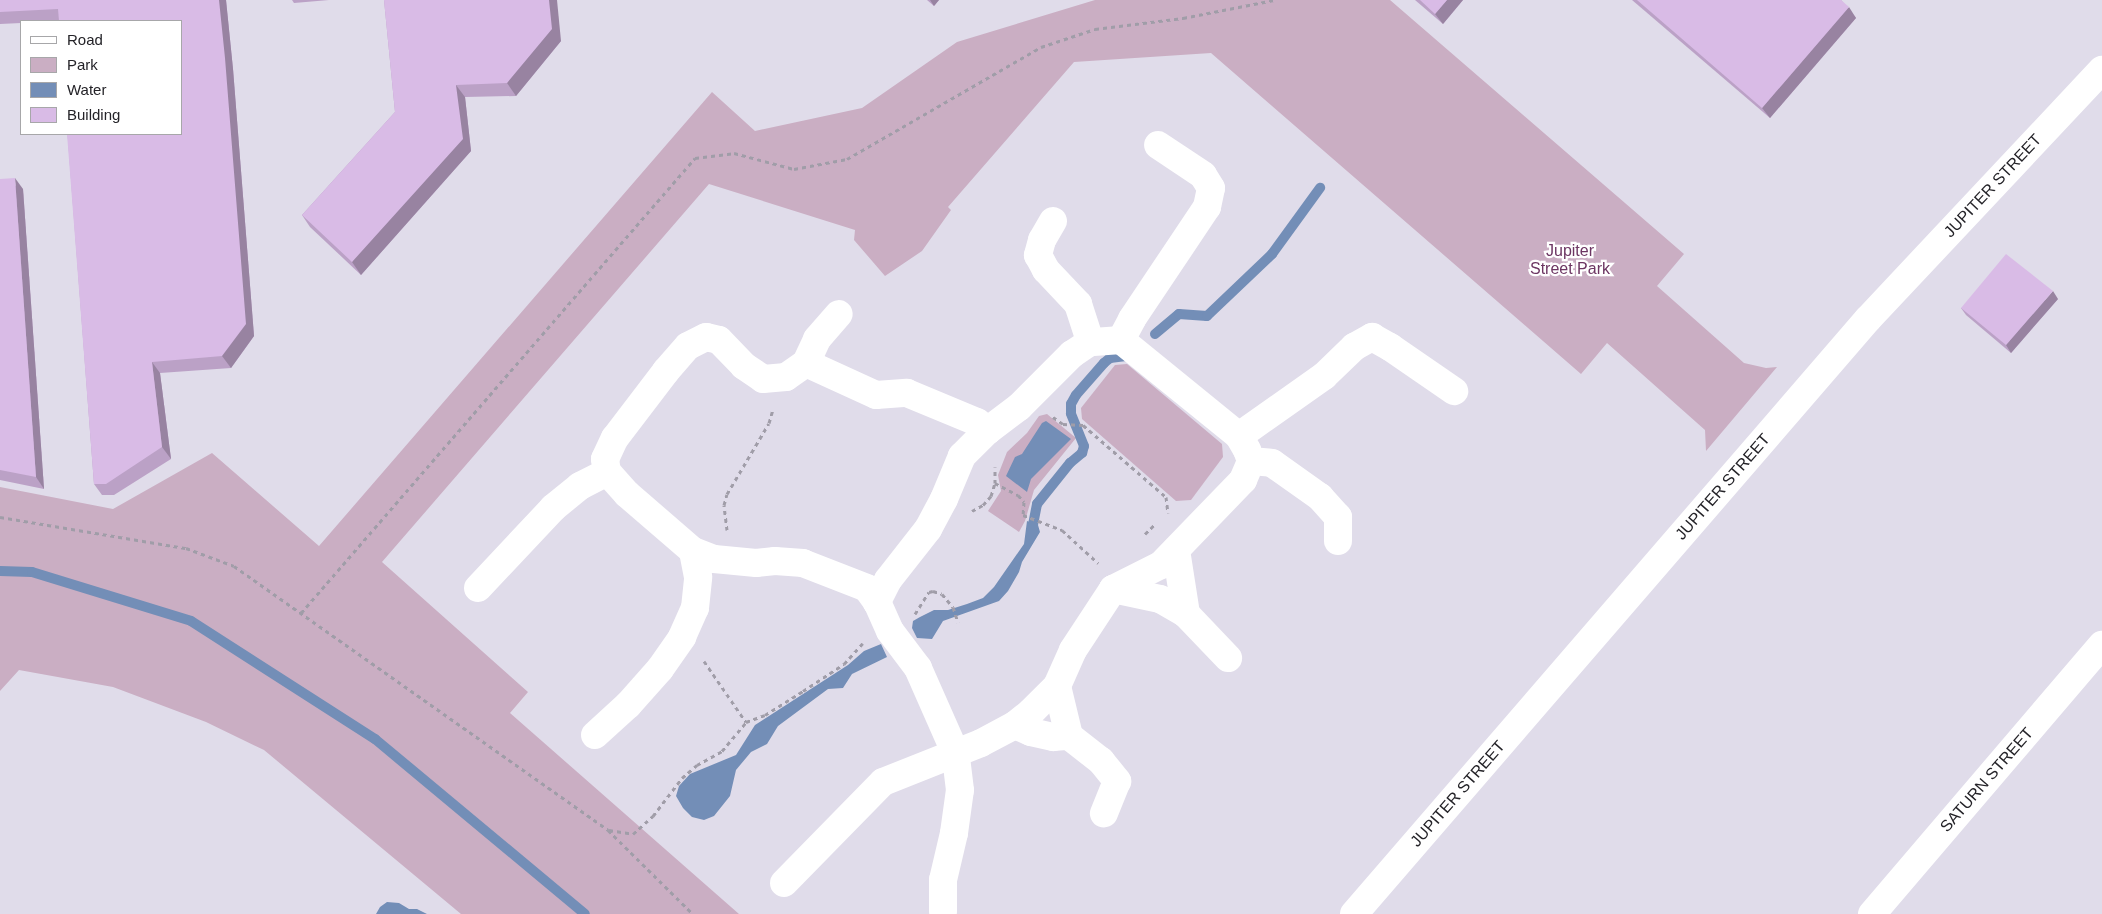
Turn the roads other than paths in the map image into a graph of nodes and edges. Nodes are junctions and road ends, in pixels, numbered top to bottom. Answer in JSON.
{"nodes":[{"id":1,"x":2102,"y":70,"type":"edge"},
{"id":2,"x":1158,"y":145,"type":"dead end"},
{"id":3,"x":1052,"y":221,"type":"dead end"},
{"id":4,"x":838,"y":314,"type":"dead end"},
{"id":5,"x":1121,"y":340,"type":"junction"},
{"id":6,"x":1090,"y":342,"type":"junction"},
{"id":7,"x":806,"y":363,"type":"junction"},
{"id":8,"x":1454,"y":391,"type":"dead end"},
{"id":9,"x":988,"y":430,"type":"junction"},
{"id":10,"x":1238,"y":436,"type":"junction"},
{"id":11,"x":1251,"y":461,"type":"junction"},
{"id":12,"x":607,"y":472,"type":"junction"},
{"id":13,"x":1338,"y":541,"type":"dead end"},
{"id":14,"x":1176,"y":550,"type":"junction"},
{"id":15,"x":693,"y":551,"type":"junction"},
{"id":16,"x":1107,"y":578,"type":"junction"},
{"id":17,"x":478,"y":588,"type":"dead end"},
{"id":18,"x":877,"y":602,"type":"junction"},
{"id":19,"x":1186,"y":614,"type":"junction"},
{"id":20,"x":2102,"y":645,"type":"edge"},
{"id":21,"x":1228,"y":658,"type":"dead end"},
{"id":22,"x":1057,"y":686,"type":"junction"},
{"id":23,"x":1015,"y":725,"type":"junction"},
{"id":24,"x":595,"y":735,"type":"dead end"},
{"id":25,"x":1070,"y":736,"type":"junction"},
{"id":26,"x":955,"y":752,"type":"junction"},
{"id":27,"x":1104,"y":814,"type":"dead end"},
{"id":28,"x":784,"y":883,"type":"dead end"},
{"id":29,"x":944,"y":912,"type":"dead end"},
{"id":30,"x":1354,"y":914,"type":"edge"},
{"id":31,"x":1872,"y":914,"type":"edge"}],
"edges":[{"from":1,"to":30,"type":"street","name":"JUPITER STREET"},
{"from":2,"to":5,"type":"street"},
{"from":3,"to":6,"type":"street"},
{"from":4,"to":7,"type":"street"},
{"from":5,"to":6,"type":"street"},
{"from":5,"to":10,"type":"street"},
{"from":6,"to":9,"type":"street"},
{"from":7,"to":9,"type":"street"},
{"from":7,"to":12,"type":"street"},
{"from":8,"to":10,"type":"street"},
{"from":9,"to":18,"type":"street"},
{"from":10,"to":11,"type":"street"},
{"from":11,"to":13,"type":"street"},
{"from":11,"to":14,"type":"street"},
{"from":12,"to":15,"type":"street"},
{"from":12,"to":17,"type":"street"},
{"from":14,"to":16,"type":"street"},
{"from":14,"to":19,"type":"street"},
{"from":15,"to":18,"type":"street"},
{"from":15,"to":24,"type":"street"},
{"from":16,"to":19,"type":"street"},
{"from":16,"to":22,"type":"street"},
{"from":18,"to":26,"type":"street"},
{"from":19,"to":21,"type":"street"},
{"from":20,"to":31,"type":"street","name":"SATURN STREET"},
{"from":22,"to":23,"type":"street"},
{"from":22,"to":25,"type":"street"},
{"from":23,"to":25,"type":"street"},
{"from":23,"to":26,"type":"street"},
{"from":25,"to":27,"type":"street"},
{"from":26,"to":28,"type":"street"},
{"from":26,"to":29,"type":"street"}]}
